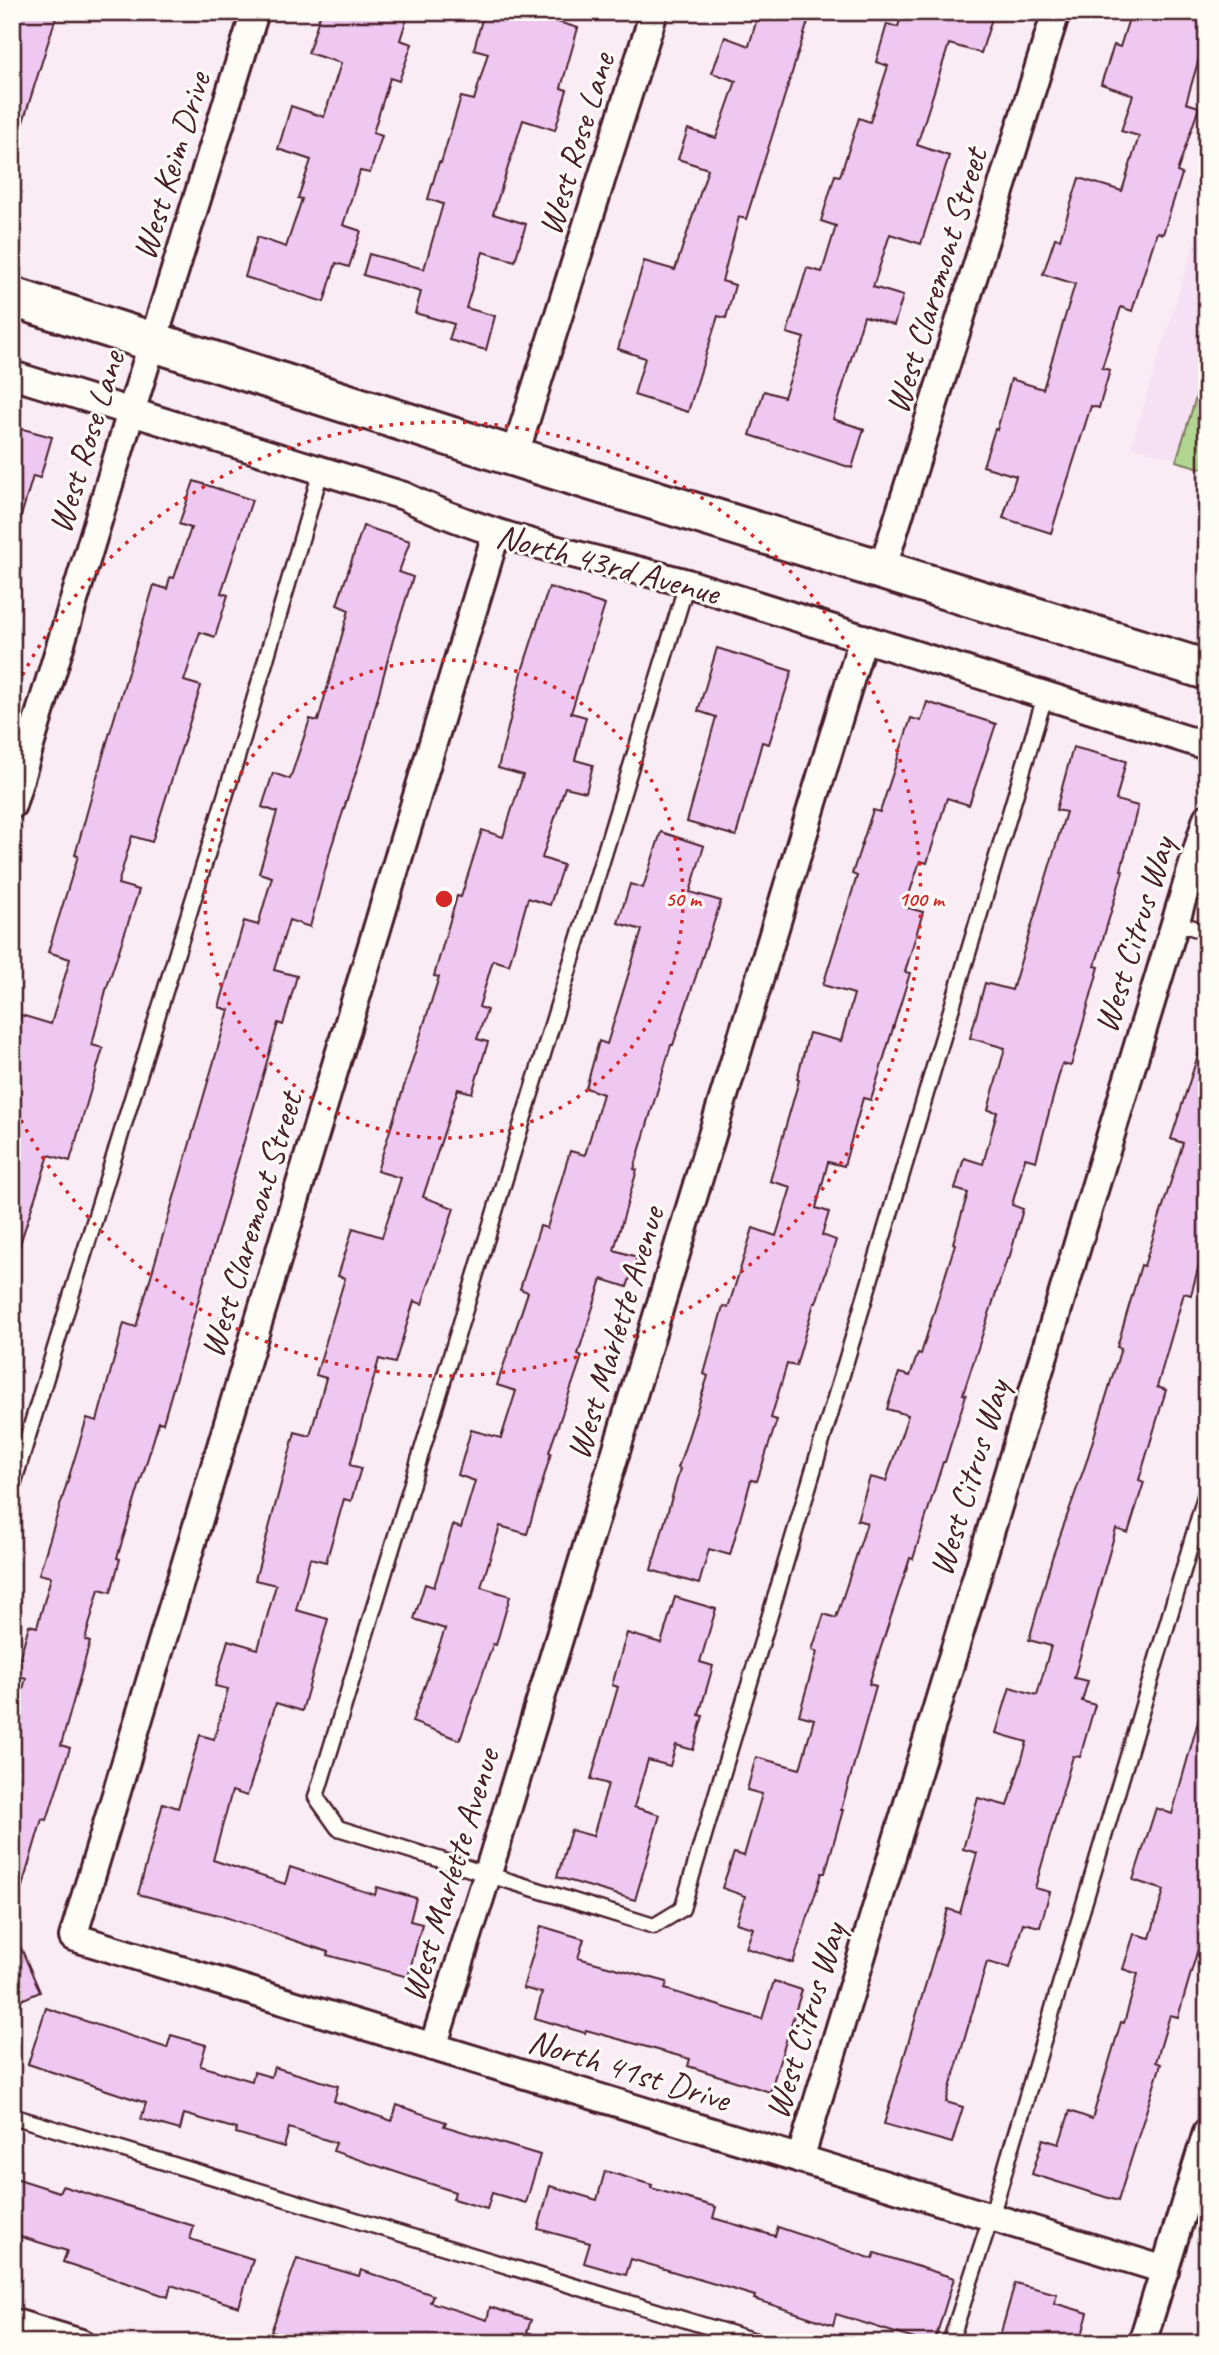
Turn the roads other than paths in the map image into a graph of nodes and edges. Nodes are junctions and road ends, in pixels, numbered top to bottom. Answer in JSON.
{"nodes":[{"id":1,"x":256,"y":12,"type":"edge"},
{"id":2,"x":654,"y":12,"type":"edge"},
{"id":3,"x":1056,"y":12,"type":"edge"},
{"id":4,"x":12,"y":297,"type":"edge"},
{"id":5,"x":153,"y":340,"type":"junction"},
{"id":6,"x":12,"y":375,"type":"edge"},
{"id":7,"x":131,"y":412,"type":"junction"},
{"id":8,"x":514,"y":457,"type":"junction"},
{"id":9,"x":321,"y":471,"type":"junction"},
{"id":10,"x":496,"y":534,"type":"junction"},
{"id":11,"x":882,"y":570,"type":"junction"},
{"id":12,"x":687,"y":583,"type":"junction"},
{"id":13,"x":863,"y":638,"type":"junction"},
{"id":14,"x":1207,"y":670,"type":"edge"},
{"id":15,"x":1045,"y":696,"type":"junction"},
{"id":16,"x":1207,"y":747,"type":"edge"},
{"id":17,"x":12,"y":805,"type":"edge"},
{"id":18,"x":1207,"y":818,"type":"edge"},
{"id":19,"x":1174,"y":922,"type":"junction"},
{"id":20,"x":1207,"y":932,"type":"edge"},
{"id":21,"x":12,"y":1488,"type":"edge"},
{"id":22,"x":1207,"y":1490,"type":"edge"},
{"id":23,"x":487,"y":1876,"type":"junction"},
{"id":24,"x":73,"y":1937,"type":"joint"},
{"id":25,"x":433,"y":2047,"type":"junction"},
{"id":26,"x":12,"y":2116,"type":"edge"},
{"id":27,"x":1207,"y":2132,"type":"edge"},
{"id":28,"x":800,"y":2159,"type":"junction"},
{"id":29,"x":991,"y":2217,"type":"junction"},
{"id":30,"x":1165,"y":2270,"type":"junction"},
{"id":31,"x":12,"y":2322,"type":"edge"},
{"id":32,"x":81,"y":2343,"type":"edge"},
{"id":33,"x":762,"y":2343,"type":"edge"},
{"id":34,"x":950,"y":2343,"type":"edge"},
{"id":35,"x":1142,"y":2343,"type":"edge"}],
"edges":[{"from":1,"to":5,"type":"street","name":"West Keim Drive"},
{"from":2,"to":8,"type":"street","name":"West Rose Lane"},
{"from":3,"to":11,"type":"street","name":"West Claremont Street"},
{"from":4,"to":5,"type":"main road","name":"North 43rd Avenue"},
{"from":5,"to":7,"type":"street","name":"West Rose Lane"},
{"from":5,"to":8,"type":"main road","name":"North 43rd Avenue"},
{"from":6,"to":7,"type":"street","name":"North 43rd Avenue"},
{"from":7,"to":9,"type":"street","name":"North 43rd Avenue"},
{"from":7,"to":17,"type":"street","name":"West Rose Lane"},
{"from":8,"to":11,"type":"main road","name":"North 43rd Avenue"},
{"from":9,"to":10,"type":"street","name":"North 43rd Avenue"},
{"from":9,"to":21,"type":"lane"},
{"from":10,"to":12,"type":"street","name":"North 43rd Avenue"},
{"from":10,"to":24,"type":"street","name":"West Claremont Street"},
{"from":11,"to":14,"type":"main road","name":"North 43rd Avenue"},
{"from":12,"to":13,"type":"street","name":"North 43rd Avenue"},
{"from":12,"to":23,"type":"lane"},
{"from":13,"to":15,"type":"street","name":"North 43rd Avenue"},
{"from":13,"to":23,"type":"street","name":"West Marlette Avenue"},
{"from":15,"to":16,"type":"street","name":"North 43rd Avenue"},
{"from":15,"to":23,"type":"lane"},
{"from":18,"to":19,"type":"street","name":"West Citrus Way"},
{"from":19,"to":20,"type":"lane"},
{"from":19,"to":28,"type":"street","name":"West Citrus Way"},
{"from":22,"to":29,"type":"lane"},
{"from":23,"to":25,"type":"street","name":"West Marlette Avenue"},
{"from":24,"to":25,"type":"street","name":"North 41st Drive"},
{"from":25,"to":28,"type":"street","name":"North 41st Drive"},
{"from":26,"to":33,"type":"lane"},
{"from":27,"to":30,"type":"street"},
{"from":28,"to":29,"type":"street","name":"North 41st Drive"},
{"from":29,"to":30,"type":"street","name":"North 41st Drive"},
{"from":29,"to":34,"type":"lane"},
{"from":30,"to":35,"type":"street"},
{"from":31,"to":32,"type":"street"}]}
